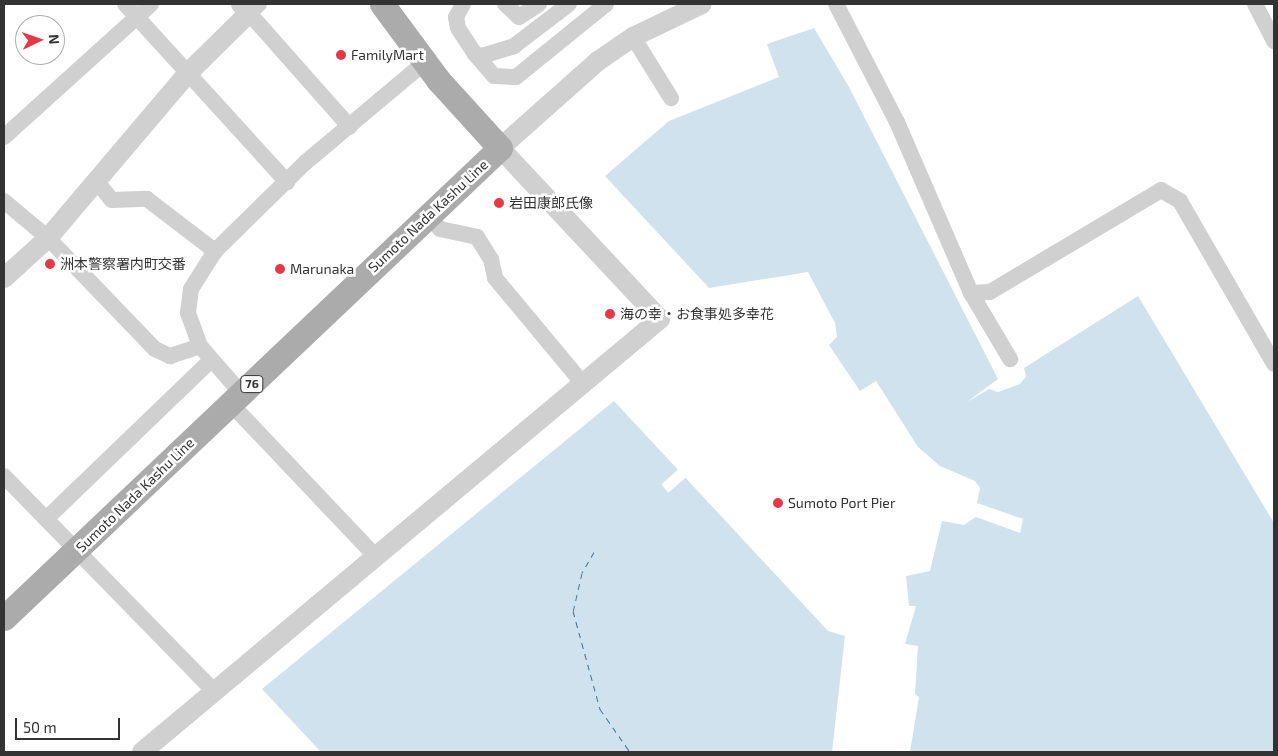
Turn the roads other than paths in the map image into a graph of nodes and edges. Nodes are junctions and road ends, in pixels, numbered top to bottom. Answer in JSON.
{"nodes":[{"id":1,"x":124,"y":4,"type":"edge"},
{"id":2,"x":150,"y":4,"type":"edge"},
{"id":3,"x":382,"y":4,"type":"edge"},
{"id":4,"x":463,"y":4,"type":"edge"},
{"id":5,"x":505,"y":4,"type":"edge"},
{"id":6,"x":540,"y":4,"type":"edge"},
{"id":7,"x":569,"y":4,"type":"edge"},
{"id":8,"x":606,"y":4,"type":"edge"},
{"id":9,"x":836,"y":4,"type":"edge"},
{"id":10,"x":1255,"y":4,"type":"edge"},
{"id":11,"x":694,"y":5,"type":"edge"},
{"id":12,"x":250,"y":7,"type":"edge"},
{"id":13,"x":136,"y":16,"type":"junction"},
{"id":14,"x":633,"y":37,"type":"junction"},
{"id":15,"x":1274,"y":41,"type":"edge"},
{"id":16,"x":475,"y":54,"type":"junction"},
{"id":17,"x":425,"y":62,"type":"junction"},
{"id":18,"x":188,"y":74,"type":"junction"},
{"id":19,"x":671,"y":98,"type":"dead end"},
{"id":20,"x":350,"y":127,"type":"junction"},
{"id":21,"x":4,"y":137,"type":"edge"},
{"id":22,"x":500,"y":148,"type":"junction"},
{"id":23,"x":287,"y":182,"type":"junction"},
{"id":24,"x":98,"y":183,"type":"junction"},
{"id":25,"x":4,"y":201,"type":"edge"},
{"id":26,"x":428,"y":216,"type":"junction"},
{"id":27,"x":48,"y":238,"type":"junction"},
{"id":28,"x":215,"y":251,"type":"junction"},
{"id":29,"x":4,"y":278,"type":"edge"},
{"id":30,"x":971,"y":293,"type":"junction"},
{"id":31,"x":200,"y":346,"type":"junction"},
{"id":32,"x":1010,"y":359,"type":"dead end"},
{"id":33,"x":209,"y":362,"type":"junction"},
{"id":34,"x":1274,"y":364,"type":"edge"},
{"id":35,"x":584,"y":385,"type":"junction"},
{"id":36,"x":236,"y":399,"type":"junction"},
{"id":37,"x":4,"y":476,"type":"edge"},
{"id":38,"x":46,"y":519,"type":"junction"},
{"id":39,"x":78,"y":550,"type":"junction"},
{"id":40,"x":376,"y":557,"type":"junction"},
{"id":41,"x":4,"y":618,"type":"edge"},
{"id":42,"x":215,"y":692,"type":"junction"},
{"id":43,"x":142,"y":752,"type":"edge"}],
"edges":[{"from":1,"to":13,"type":"street"},
{"from":2,"to":13,"type":"street"},
{"from":3,"to":17,"type":"main road","name":"Sumoto Nada Kashu Line"},
{"from":4,"to":16,"type":"street"},
{"from":5,"to":6,"type":"street"},
{"from":7,"to":16,"type":"street"},
{"from":8,"to":16,"type":"street"},
{"from":9,"to":30,"type":"street"},
{"from":10,"to":15,"type":"street"},
{"from":11,"to":14,"type":"street"},
{"from":12,"to":18,"type":"street"},
{"from":12,"to":20,"type":"street"},
{"from":13,"to":18,"type":"street"},
{"from":13,"to":21,"type":"street"},
{"from":14,"to":19,"type":"street"},
{"from":14,"to":22,"type":"street"},
{"from":17,"to":20,"type":"street"},
{"from":17,"to":22,"type":"main road","name":"Sumoto Nada Kashu Line"},
{"from":18,"to":23,"type":"street"},
{"from":18,"to":24,"type":"street"},
{"from":20,"to":23,"type":"street"},
{"from":22,"to":26,"type":"main road","name":"Sumoto Nada Kashu Line","number":"76"},
{"from":22,"to":35,"type":"street"},
{"from":23,"to":28,"type":"street"},
{"from":24,"to":27,"type":"street"},
{"from":24,"to":28,"type":"street"},
{"from":25,"to":27,"type":"street"},
{"from":26,"to":35,"type":"street"},
{"from":26,"to":36,"type":"main road","name":"Sumoto Nada Kashu Line","number":"76"},
{"from":27,"to":29,"type":"street"},
{"from":27,"to":31,"type":"street"},
{"from":28,"to":31,"type":"street"},
{"from":30,"to":32,"type":"street"},
{"from":30,"to":34,"type":"street"},
{"from":31,"to":33,"type":"street"},
{"from":33,"to":36,"type":"street"},
{"from":33,"to":38,"type":"street"},
{"from":35,"to":40,"type":"street"},
{"from":36,"to":39,"type":"main road","name":"Sumoto Nada Kashu Line","number":"76"},
{"from":36,"to":40,"type":"street"},
{"from":37,"to":38,"type":"street"},
{"from":38,"to":39,"type":"street"},
{"from":39,"to":41,"type":"main road","name":"Sumoto Nada Kashu Line","number":"76"},
{"from":39,"to":42,"type":"street"},
{"from":40,"to":42,"type":"street"},
{"from":42,"to":43,"type":"street"}]}
